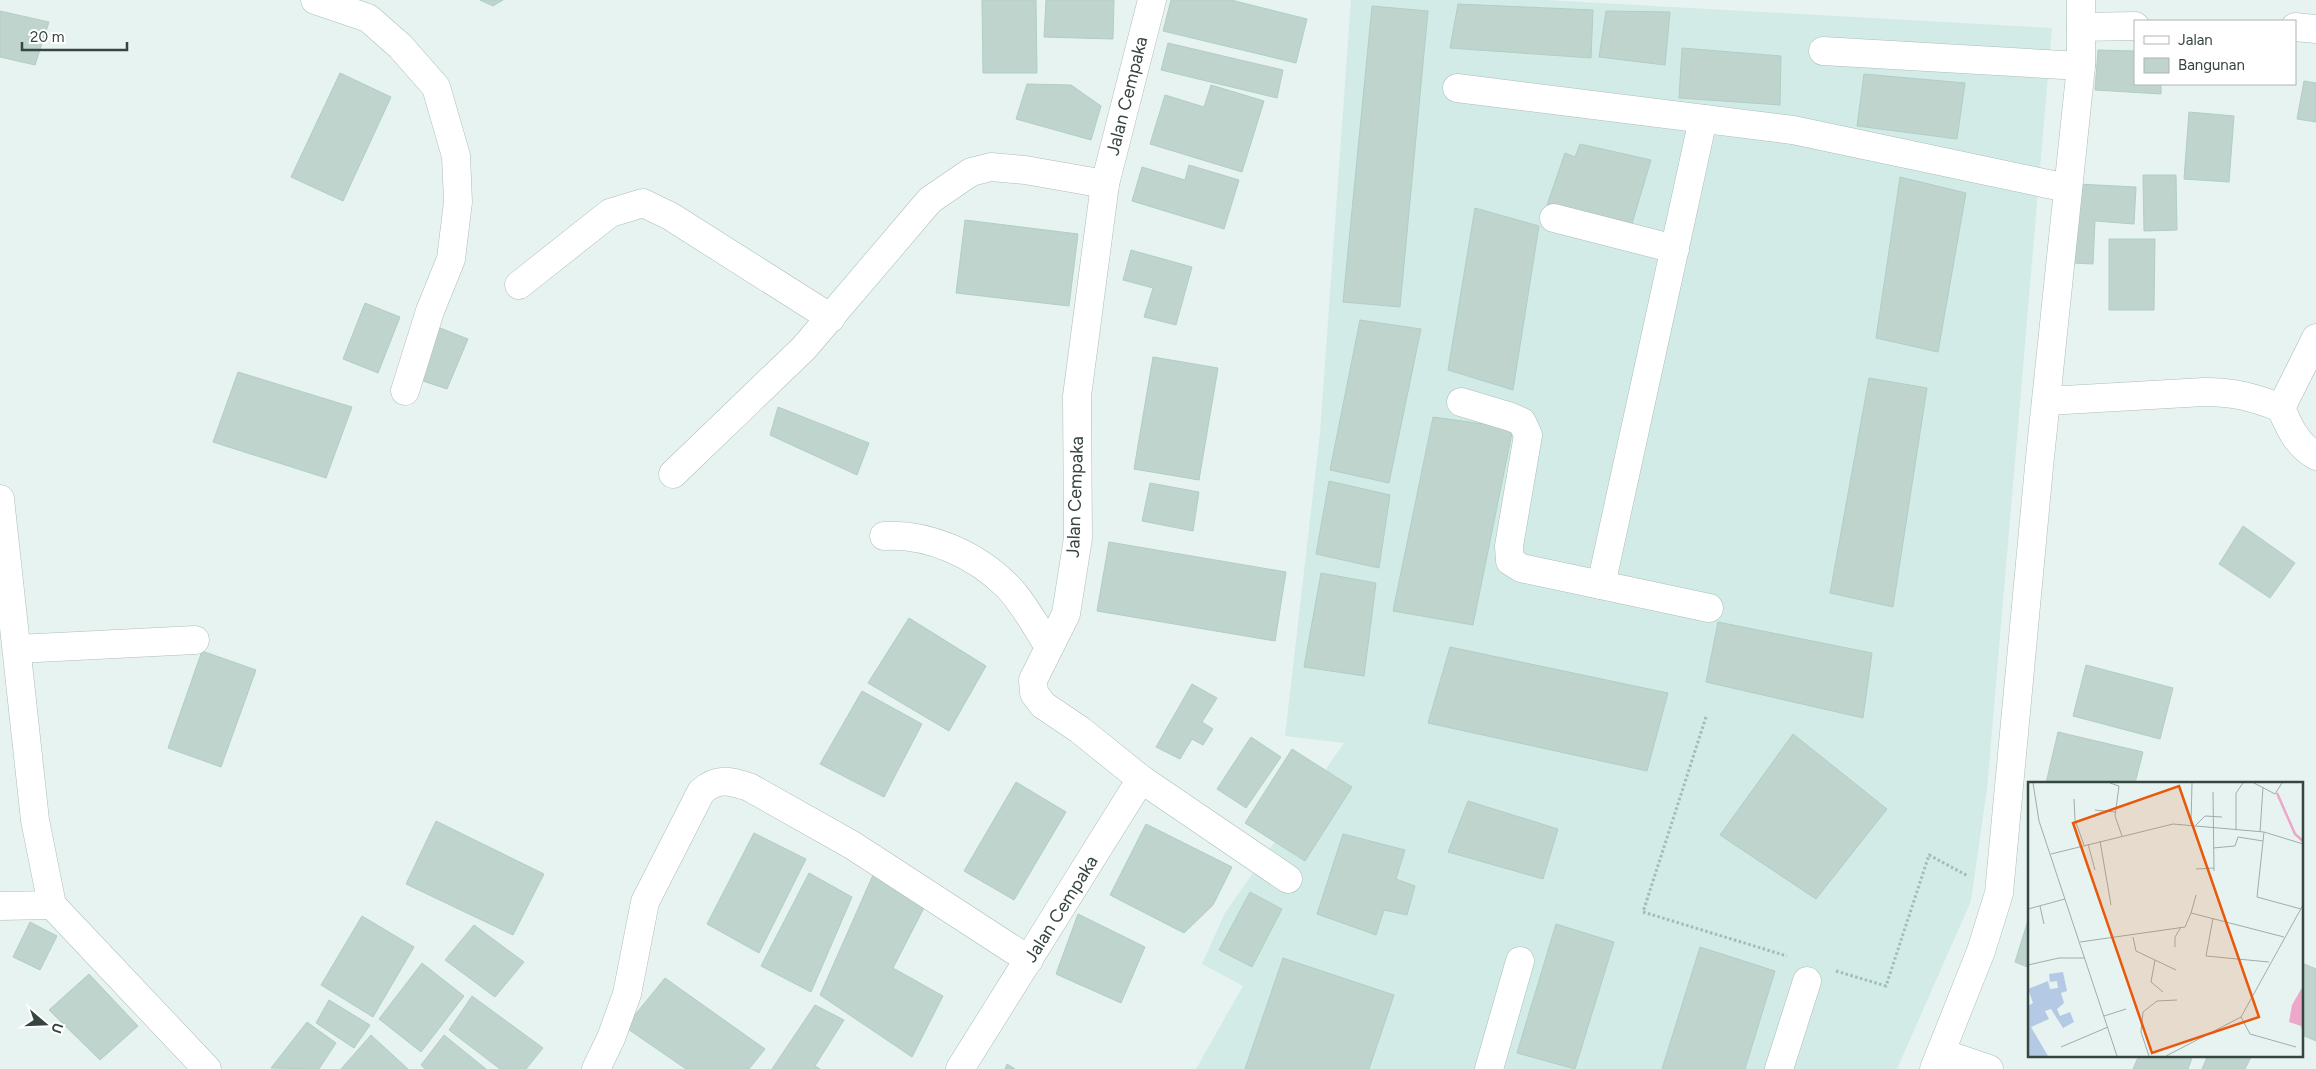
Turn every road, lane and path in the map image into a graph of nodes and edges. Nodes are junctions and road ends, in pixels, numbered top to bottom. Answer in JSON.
{"nodes":[{"id":1,"x":315,"y":0,"type":"edge"},
{"id":2,"x":1152,"y":0,"type":"edge"},
{"id":3,"x":2081,"y":0,"type":"edge"},
{"id":4,"x":2134,"y":26,"type":"edge"},
{"id":5,"x":2081,"y":27,"type":"junction"},
{"id":6,"x":2296,"y":28,"type":"edge"},
{"id":7,"x":2316,"y":29,"type":"edge"},
{"id":8,"x":1823,"y":51,"type":"dead end"},
{"id":9,"x":2081,"y":66,"type":"junction"},
{"id":10,"x":1457,"y":88,"type":"dead end"},
{"id":11,"x":1703,"y":119,"type":"junction"},
{"id":12,"x":1105,"y":184,"type":"junction"},
{"id":13,"x":2067,"y":188,"type":"junction"},
{"id":14,"x":1554,"y":218,"type":"dead end"},
{"id":15,"x":1675,"y":249,"type":"junction"},
{"id":16,"x":519,"y":285,"type":"dead end"},
{"id":17,"x":831,"y":318,"type":"junction"},
{"id":18,"x":2316,"y":338,"type":"edge"},
{"id":19,"x":405,"y":391,"type":"dead end"},
{"id":20,"x":2047,"y":401,"type":"junction"},
{"id":21,"x":1461,"y":402,"type":"dead end"},
{"id":22,"x":2281,"y":408,"type":"junction"},
{"id":23,"x":2316,"y":456,"type":"edge"},
{"id":24,"x":674,"y":474,"type":"dead end"},
{"id":25,"x":0,"y":499,"type":"edge"},
{"id":26,"x":884,"y":536,"type":"dead end"},
{"id":27,"x":1600,"y":584,"type":"junction"},
{"id":28,"x":1709,"y":608,"type":"dead end"},
{"id":29,"x":195,"y":640,"type":"dead end"},
{"id":30,"x":1049,"y":647,"type":"junction"},
{"id":31,"x":16,"y":649,"type":"junction"},
{"id":32,"x":1706,"y":717,"type":"dead end"},
{"id":33,"x":1140,"y":779,"type":"junction"},
{"id":34,"x":1288,"y":879,"type":"dead end"},
{"id":35,"x":1999,"y":893,"type":"junction"},
{"id":36,"x":52,"y":905,"type":"junction"},
{"id":37,"x":0,"y":906,"type":"edge"},
{"id":38,"x":1793,"y":957,"type":"dead end"},
{"id":39,"x":1029,"y":960,"type":"junction"},
{"id":40,"x":1520,"y":961,"type":"dead end"},
{"id":41,"x":1819,"y":975,"type":"joint"},
{"id":42,"x":1938,"y":1061,"type":"edge"},
{"id":43,"x":207,"y":1069,"type":"edge"},
{"id":44,"x":596,"y":1069,"type":"edge"},
{"id":45,"x":960,"y":1069,"type":"edge"},
{"id":46,"x":1488,"y":1069,"type":"edge"},
{"id":47,"x":1779,"y":1069,"type":"edge"},
{"id":48,"x":1989,"y":1069,"type":"edge"}],
"edges":[{"from":1,"to":19,"type":"street"},
{"from":2,"to":12,"type":"street","name":"Jalan Cempaka"},
{"from":3,"to":5,"type":"street"},
{"from":4,"to":5,"type":"street"},
{"from":5,"to":9,"type":"street"},
{"from":6,"to":7,"type":"street"},
{"from":8,"to":9,"type":"street"},
{"from":9,"to":13,"type":"street"},
{"from":10,"to":11,"type":"street"},
{"from":11,"to":13,"type":"street"},
{"from":11,"to":15,"type":"street"},
{"from":12,"to":17,"type":"street"},
{"from":12,"to":30,"type":"street","name":"Jalan Cempaka"},
{"from":13,"to":20,"type":"street"},
{"from":14,"to":15,"type":"street"},
{"from":15,"to":27,"type":"street"},
{"from":16,"to":17,"type":"street"},
{"from":17,"to":24,"type":"street"},
{"from":18,"to":22,"type":"street"},
{"from":20,"to":22,"type":"street"},
{"from":20,"to":35,"type":"street"},
{"from":21,"to":27,"type":"street"},
{"from":22,"to":23,"type":"street"},
{"from":25,"to":31,"type":"street"},
{"from":26,"to":30,"type":"street"},
{"from":27,"to":28,"type":"street"},
{"from":29,"to":31,"type":"street"},
{"from":30,"to":33,"type":"street","name":"Jalan Cempaka"},
{"from":31,"to":36,"type":"street"},
{"from":32,"to":38,"type":"path"},
{"from":33,"to":34,"type":"street"},
{"from":33,"to":39,"type":"street","name":"Jalan Cempaka"},
{"from":35,"to":41,"type":"path"},
{"from":35,"to":42,"type":"street"},
{"from":36,"to":37,"type":"street"},
{"from":36,"to":43,"type":"street"},
{"from":39,"to":44,"type":"street"},
{"from":39,"to":45,"type":"street","name":"Jalan Cempaka"},
{"from":40,"to":46,"type":"street"},
{"from":41,"to":47,"type":"street"},
{"from":42,"to":48,"type":"street"}]}
